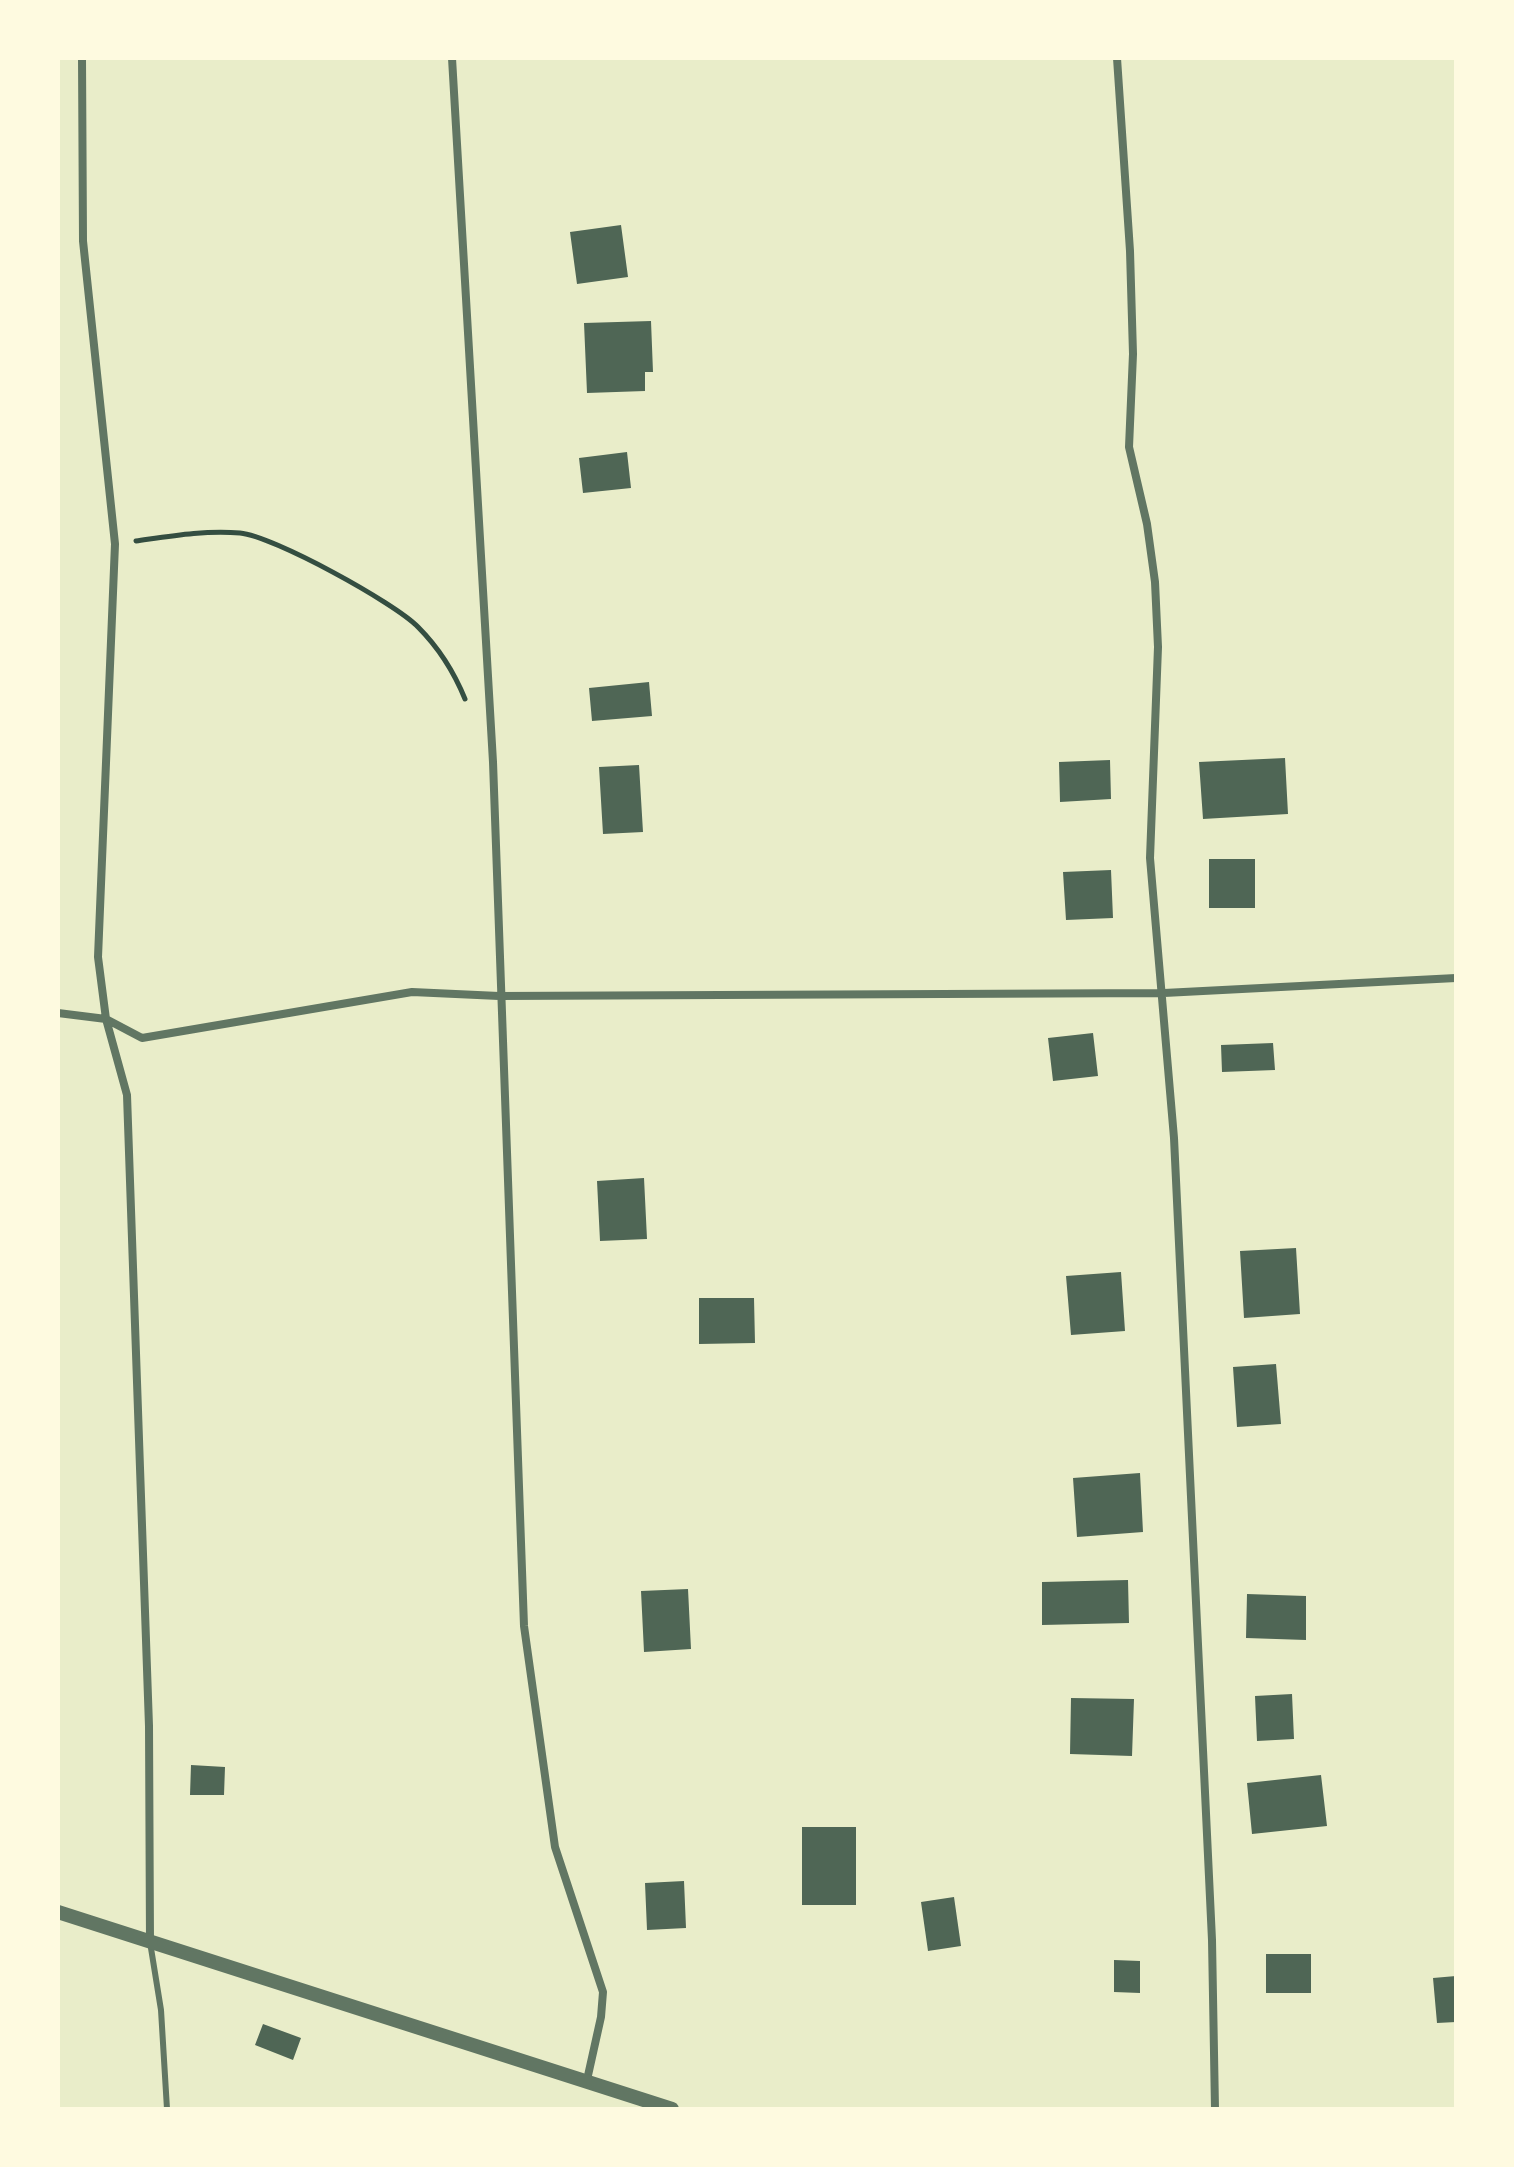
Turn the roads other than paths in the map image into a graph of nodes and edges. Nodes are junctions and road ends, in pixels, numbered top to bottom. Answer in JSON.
{"nodes":[{"id":1,"x":82,"y":58,"type":"edge"},
{"id":2,"x":452,"y":58,"type":"edge"},
{"id":3,"x":1117,"y":58,"type":"edge"},
{"id":4,"x":1456,"y":978,"type":"edge"},
{"id":5,"x":1164,"y":993,"type":"junction"},
{"id":6,"x":499,"y":996,"type":"junction"},
{"id":7,"x":58,"y":1013,"type":"edge"},
{"id":8,"x":106,"y":1019,"type":"junction"},
{"id":9,"x":58,"y":1912,"type":"edge"},
{"id":10,"x":150,"y":1942,"type":"junction"},
{"id":11,"x":587,"y":2080,"type":"junction"},
{"id":12,"x":167,"y":2109,"type":"edge"},
{"id":13,"x":672,"y":2109,"type":"edge"},
{"id":14,"x":1215,"y":2109,"type":"edge"}],
"edges":[{"from":1,"to":8,"type":"street"},
{"from":2,"to":6,"type":"street"},
{"from":3,"to":5,"type":"street"},
{"from":4,"to":5,"type":"street"},
{"from":5,"to":6,"type":"street"},
{"from":5,"to":14,"type":"street"},
{"from":6,"to":8,"type":"street"},
{"from":6,"to":11,"type":"street"},
{"from":7,"to":8,"type":"street"},
{"from":8,"to":10,"type":"street"},
{"from":9,"to":10,"type":"street"},
{"from":10,"to":11,"type":"street"},
{"from":10,"to":12,"type":"lane"},
{"from":11,"to":13,"type":"street"}]}
